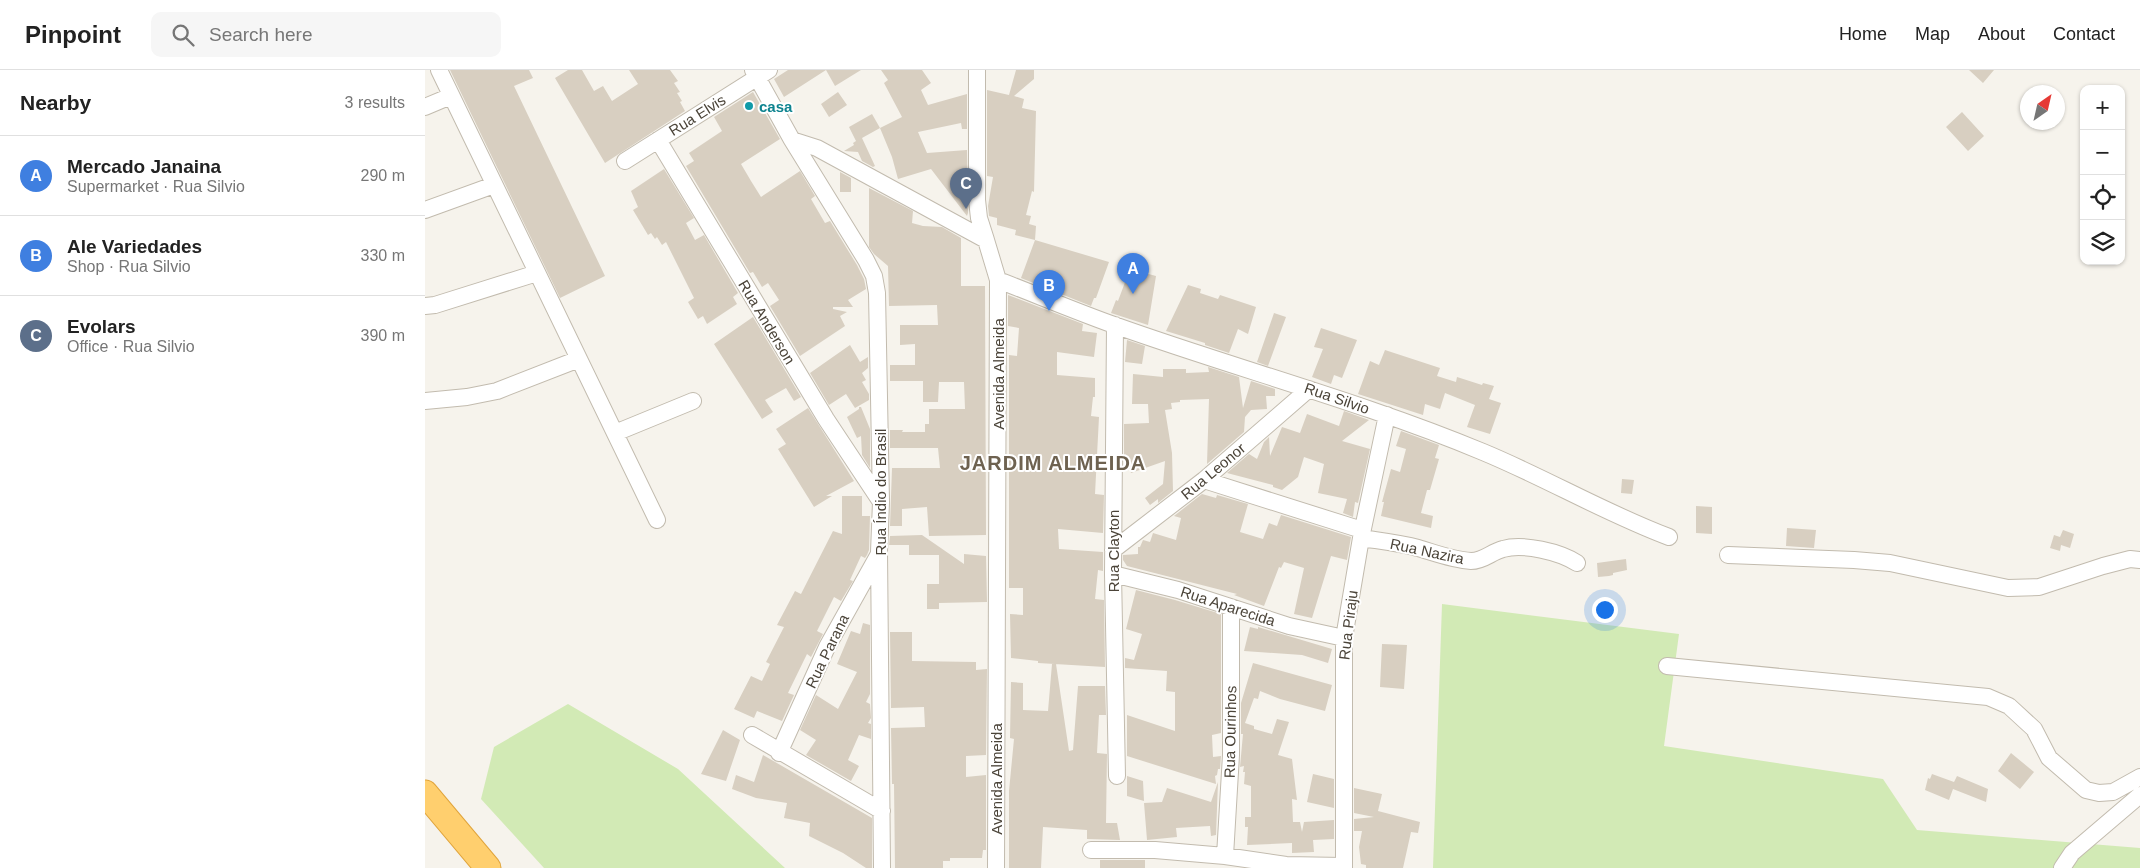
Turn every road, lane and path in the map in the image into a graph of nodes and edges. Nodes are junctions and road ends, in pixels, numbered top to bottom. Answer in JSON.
{"nodes":[{"id":1,"x":439,"y":70,"type":"edge"},
{"id":2,"x":977,"y":70,"type":"edge"},
{"id":3,"x":760,"y":73,"type":"edge"},
{"id":4,"x":451,"y":96,"type":"junction"},
{"id":5,"x":425,"y":107,"type":"edge"},
{"id":6,"x":657,"y":140,"type":"junction"},
{"id":7,"x":792,"y":140,"type":"junction"},
{"id":8,"x":625,"y":161,"type":"dead end"},
{"id":9,"x":495,"y":185,"type":"junction"},
{"id":10,"x":425,"y":210,"type":"edge"},
{"id":11,"x":986,"y":240,"type":"junction"},
{"id":12,"x":537,"y":273,"type":"junction"},
{"id":13,"x":998,"y":280,"type":"junction"},
{"id":14,"x":425,"y":306,"type":"edge"},
{"id":15,"x":1115,"y":325,"type":"junction"},
{"id":16,"x":579,"y":359,"type":"junction"},
{"id":17,"x":1309,"y":389,"type":"junction"},
{"id":18,"x":425,"y":401,"type":"edge"},
{"id":19,"x":693,"y":401,"type":"dead end"},
{"id":20,"x":1387,"y":416,"type":"junction"},
{"id":21,"x":615,"y":433,"type":"junction"},
{"id":22,"x":1204,"y":480,"type":"junction"},
{"id":23,"x":881,"y":502,"type":"junction"},
{"id":24,"x":657,"y":520,"type":"dead end"},
{"id":25,"x":1362,"y":534,"type":"junction"},
{"id":26,"x":1669,"y":537,"type":"dead end"},
{"id":27,"x":1113,"y":550,"type":"junction"},
{"id":28,"x":879,"y":552,"type":"junction"},
{"id":29,"x":1728,"y":555,"type":"dead end"},
{"id":30,"x":2140,"y":560,"type":"edge"},
{"id":31,"x":1577,"y":563,"type":"dead end"},
{"id":32,"x":1113,"y":574,"type":"junction"},
{"id":33,"x":1231,"y":607,"type":"junction"},
{"id":34,"x":1344,"y":638,"type":"junction"},
{"id":35,"x":1667,"y":666,"type":"dead end"},
{"id":36,"x":752,"y":735,"type":"dead end"},
{"id":37,"x":779,"y":753,"type":"junction"},
{"id":38,"x":1117,"y":776,"type":"dead end"},
{"id":39,"x":2140,"y":777,"type":"edge"},
{"id":40,"x":425,"y":793,"type":"edge"},
{"id":41,"x":2140,"y":795,"type":"edge"},
{"id":42,"x":882,"y":811,"type":"junction"},
{"id":43,"x":1091,"y":850,"type":"dead end"},
{"id":44,"x":1225,"y":856,"type":"junction"},
{"id":45,"x":1343,"y":867,"type":"edge"},
{"id":46,"x":488,"y":868,"type":"edge"},
{"id":47,"x":882,"y":868,"type":"edge"},
{"id":48,"x":996,"y":868,"type":"edge"},
{"id":49,"x":2062,"y":868,"type":"edge"}],
"edges":[{"from":1,"to":4,"type":"street"},
{"from":2,"to":11,"type":"street"},
{"from":3,"to":6,"type":"street","name":"Rua Elvis"},
{"from":3,"to":7,"type":"street"},
{"from":4,"to":5,"type":"street"},
{"from":4,"to":9,"type":"street"},
{"from":6,"to":8,"type":"street","name":"Rua Elvis"},
{"from":6,"to":23,"type":"street","name":"Rua Anderson"},
{"from":7,"to":11,"type":"street"},
{"from":7,"to":23,"type":"street","name":"Rua Índio do Brasil"},
{"from":9,"to":10,"type":"street"},
{"from":9,"to":12,"type":"street"},
{"from":11,"to":13,"type":"street","name":"Avenida Almeida"},
{"from":12,"to":14,"type":"street"},
{"from":12,"to":16,"type":"street"},
{"from":13,"to":15,"type":"street","name":"Rua Silvio"},
{"from":13,"to":48,"type":"street","name":"Avenida Almeida"},
{"from":15,"to":17,"type":"street","name":"Rua Silvio"},
{"from":15,"to":27,"type":"street","name":"Rua Clayton"},
{"from":16,"to":18,"type":"street"},
{"from":16,"to":21,"type":"street"},
{"from":17,"to":20,"type":"street","name":"Rua Silvio"},
{"from":17,"to":22,"type":"street","name":"Rua Leonor"},
{"from":19,"to":21,"type":"street"},
{"from":20,"to":25,"type":"street","name":"Rua Piraju"},
{"from":20,"to":26,"type":"street","name":"Rua Silvio"},
{"from":21,"to":24,"type":"street"},
{"from":22,"to":25,"type":"street","name":"Rua Nazira"},
{"from":22,"to":27,"type":"street","name":"Rua Leonor"},
{"from":23,"to":28,"type":"street","name":"Rua Índio do Brasil"},
{"from":25,"to":31,"type":"street","name":"Rua Nazira"},
{"from":25,"to":34,"type":"street","name":"Rua Piraju"},
{"from":27,"to":32,"type":"street","name":"Rua Clayton"},
{"from":28,"to":37,"type":"street","name":"Rua Parana"},
{"from":28,"to":42,"type":"street","name":"Rua Índio do Brasil"},
{"from":29,"to":30,"type":"street"},
{"from":32,"to":33,"type":"street","name":"Rua Aparecida"},
{"from":32,"to":38,"type":"street","name":"Rua Clayton"},
{"from":33,"to":34,"type":"street","name":"Rua Aparecida"},
{"from":33,"to":44,"type":"street","name":"Rua Ourinhos"},
{"from":34,"to":45,"type":"street","name":"Rua Piraju"},
{"from":35,"to":39,"type":"street"},
{"from":36,"to":37,"type":"street"},
{"from":37,"to":42,"type":"street"},
{"from":40,"to":46,"type":"highway"},
{"from":41,"to":49,"type":"street"},
{"from":42,"to":47,"type":"street","name":"Rua Índio do Brasil"},
{"from":43,"to":44,"type":"street"},
{"from":44,"to":45,"type":"street"}]}
